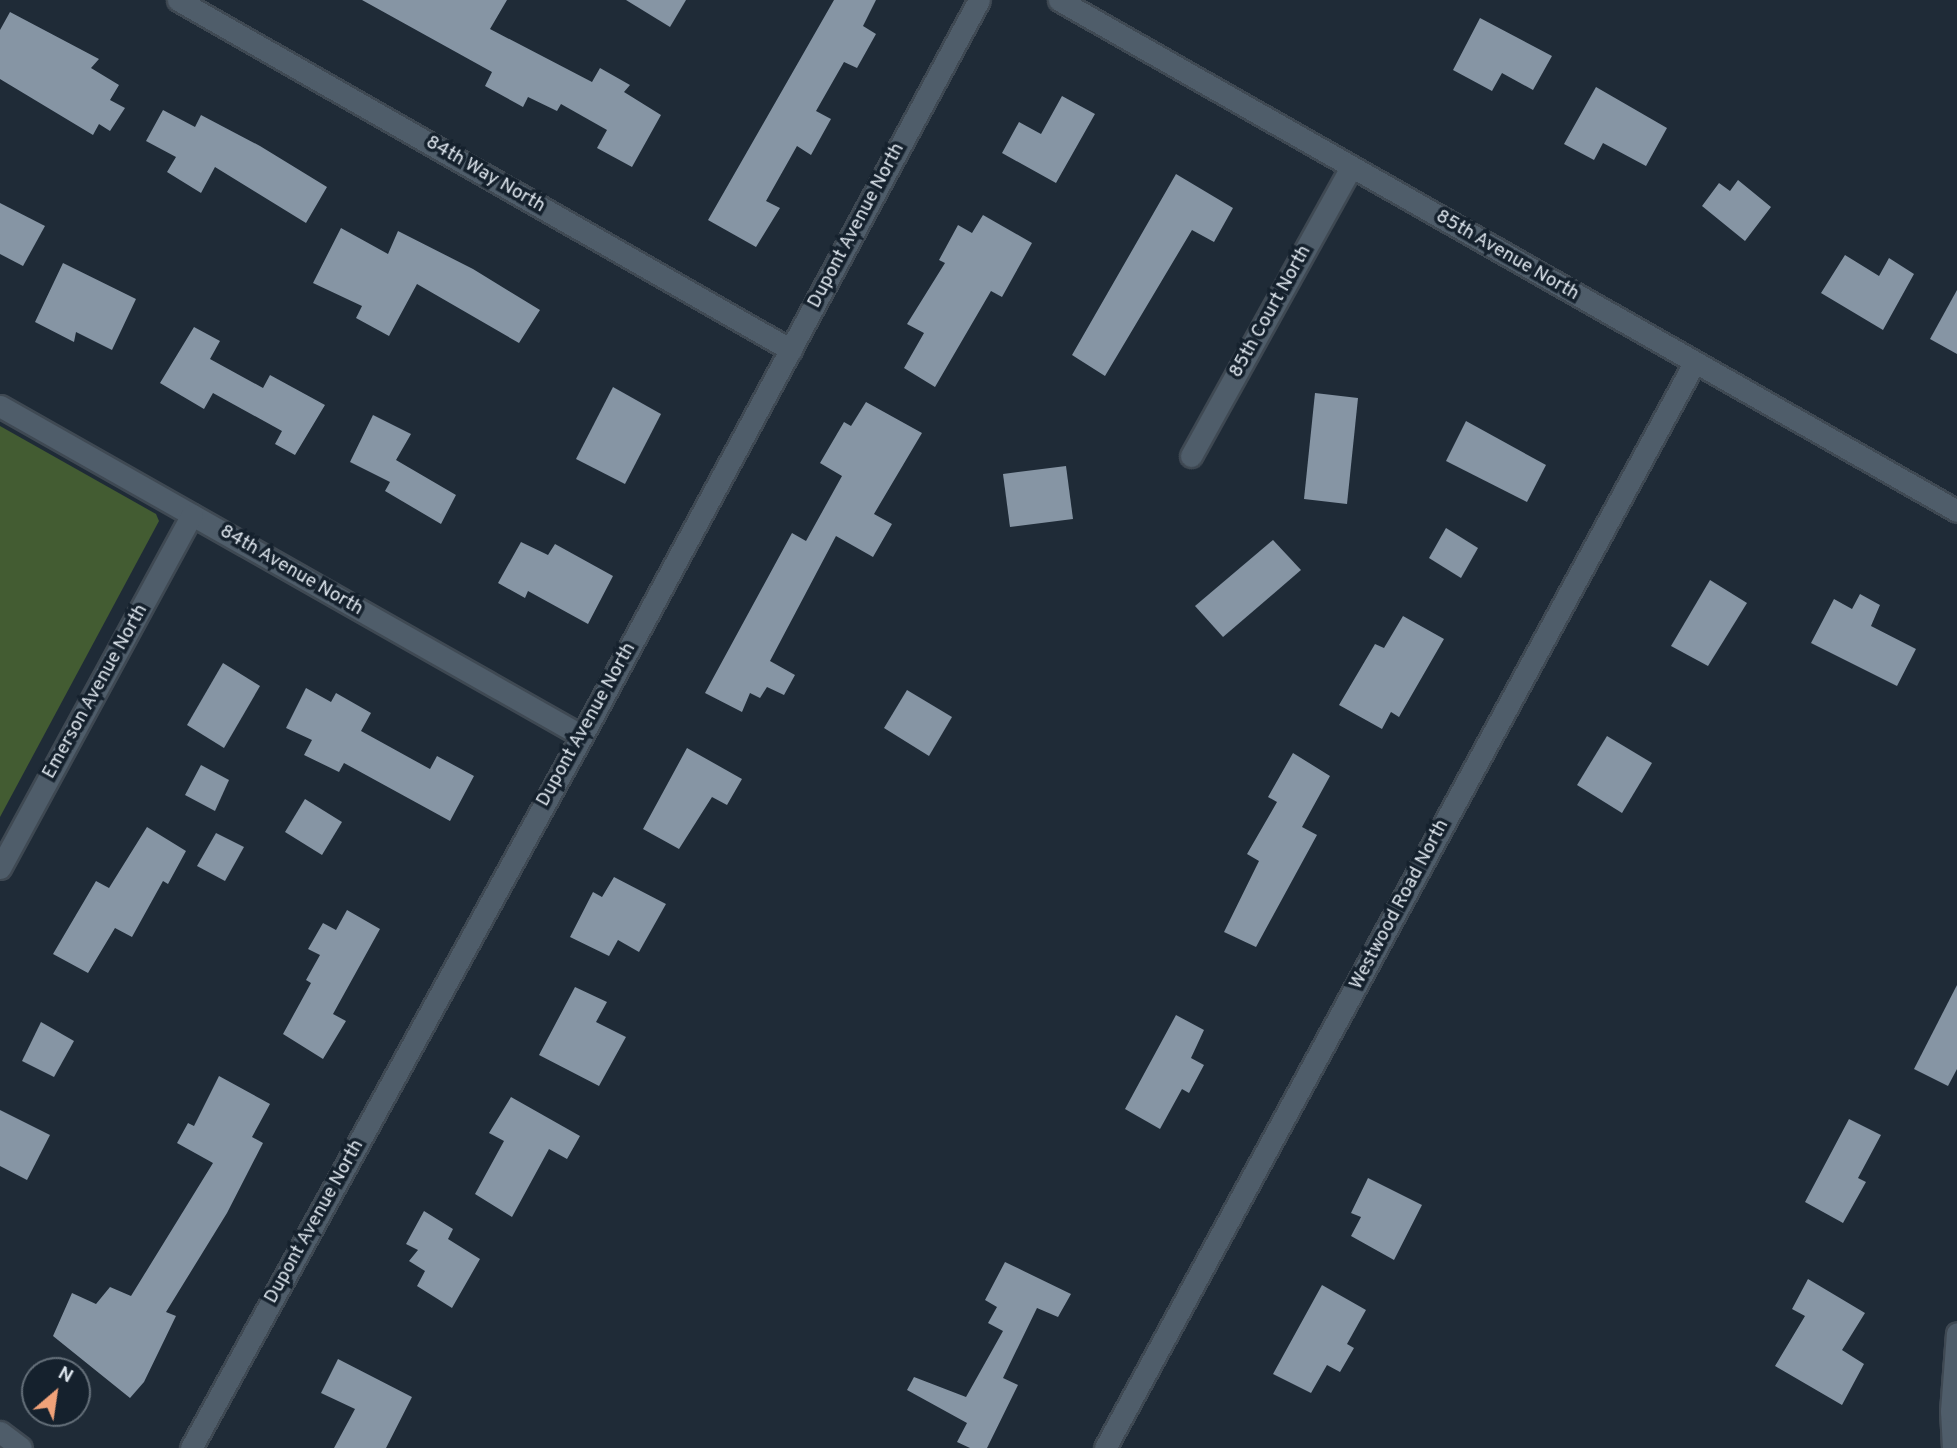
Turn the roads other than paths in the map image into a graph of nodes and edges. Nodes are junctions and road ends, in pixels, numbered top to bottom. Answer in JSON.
{"nodes":[{"id":1,"x":178,"y":0,"type":"edge"},
{"id":2,"x":979,"y":0,"type":"edge"},
{"id":3,"x":1059,"y":0,"type":"edge"},
{"id":4,"x":1351,"y":167,"type":"junction"},
{"id":5,"x":791,"y":350,"type":"junction"},
{"id":6,"x":1694,"y":363,"type":"junction"},
{"id":7,"x":0,"y":406,"type":"edge"},
{"id":8,"x":1191,"y":456,"type":"dead end"},
{"id":9,"x":1957,"y":511,"type":"edge"},
{"id":10,"x":192,"y":515,"type":"junction"},
{"id":11,"x":582,"y":736,"type":"junction"},
{"id":12,"x":0,"y":868,"type":"edge"},
{"id":13,"x":1957,"y":1333,"type":"edge"},
{"id":14,"x":0,"y":1432,"type":"edge"},
{"id":15,"x":21,"y":1448,"type":"edge"},
{"id":16,"x":191,"y":1448,"type":"edge"},
{"id":17,"x":1105,"y":1448,"type":"edge"},
{"id":18,"x":1953,"y":1448,"type":"edge"}],
"edges":[{"from":1,"to":5,"type":"street","name":"84th Way North"},
{"from":2,"to":5,"type":"street","name":"Dupont Avenue North"},
{"from":3,"to":4,"type":"street","name":"85th Avenue North"},
{"from":4,"to":6,"type":"street","name":"85th Avenue North"},
{"from":4,"to":8,"type":"street","name":"85th Court North"},
{"from":5,"to":11,"type":"street","name":"Dupont Avenue North"},
{"from":6,"to":9,"type":"street","name":"85th Avenue North"},
{"from":6,"to":17,"type":"street","name":"Westwood Road North"},
{"from":7,"to":10,"type":"street","name":"84th Avenue North"},
{"from":10,"to":11,"type":"street","name":"84th Avenue North"},
{"from":10,"to":12,"type":"street","name":"Emerson Avenue North"},
{"from":11,"to":16,"type":"street","name":"Dupont Avenue North"},
{"from":13,"to":18,"type":"street"},
{"from":14,"to":15,"type":"street"}]}
